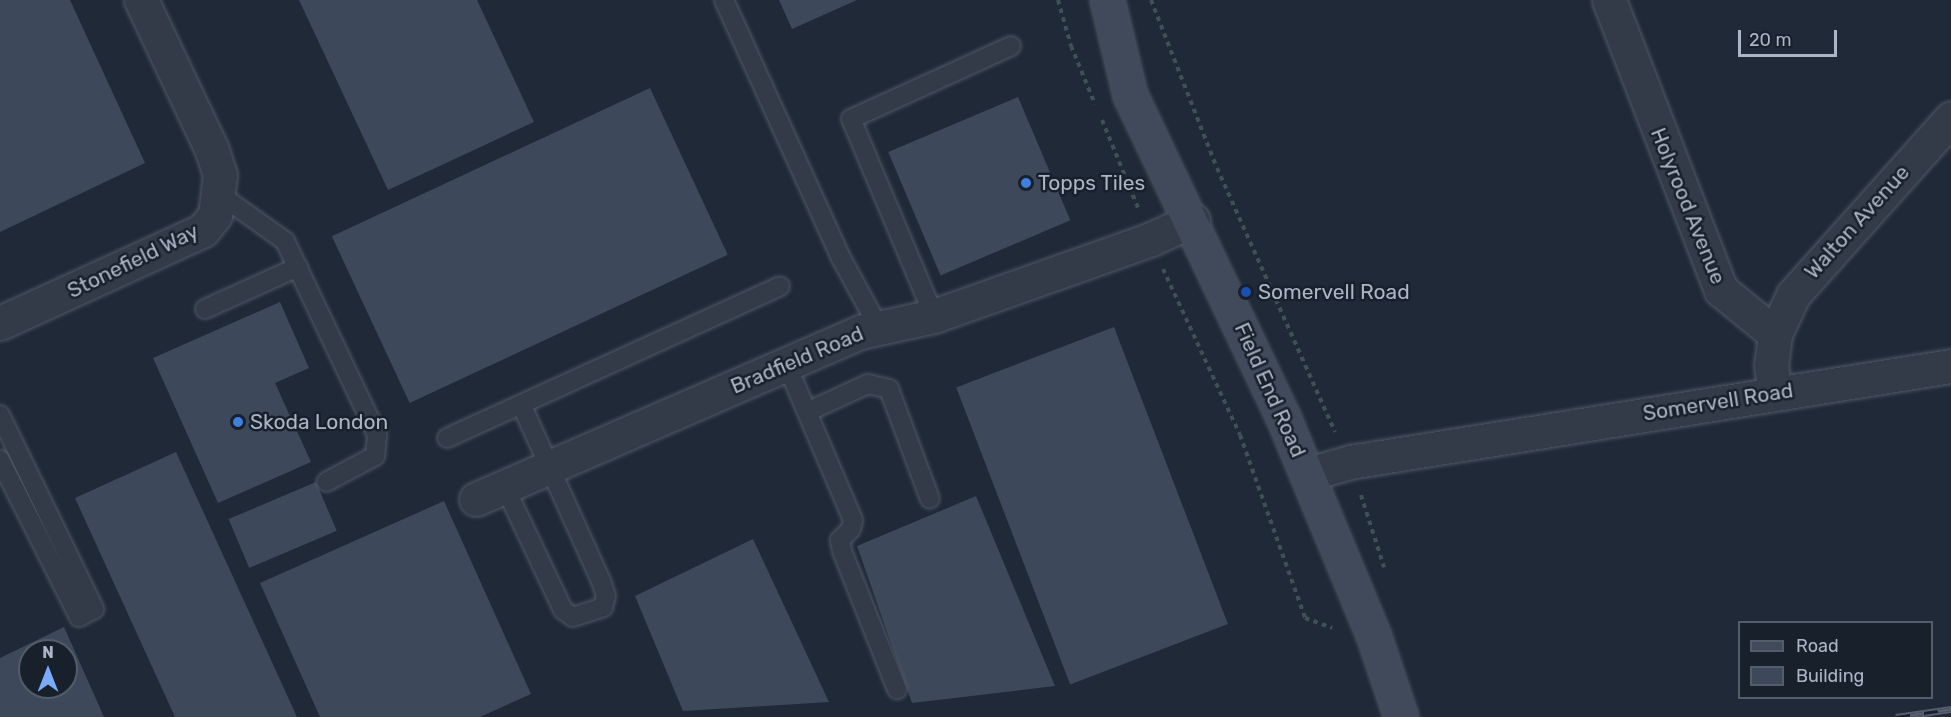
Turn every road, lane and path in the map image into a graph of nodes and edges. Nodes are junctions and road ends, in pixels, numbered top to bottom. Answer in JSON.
{"nodes":[{"id":1,"x":141,"y":0,"type":"edge"},
{"id":2,"x":724,"y":0,"type":"edge"},
{"id":3,"x":1058,"y":0,"type":"edge"},
{"id":4,"x":1107,"y":0,"type":"edge"},
{"id":5,"x":1151,"y":0,"type":"edge"},
{"id":6,"x":1609,"y":0,"type":"edge"},
{"id":7,"x":1011,"y":46,"type":"dead end"},
{"id":8,"x":1951,"y":118,"type":"edge"},
{"id":9,"x":219,"y":194,"type":"junction"},
{"id":10,"x":1193,"y":220,"type":"junction"},
{"id":11,"x":1151,"y":239,"type":"junction"},
{"id":12,"x":298,"y":267,"type":"junction"},
{"id":13,"x":780,"y":286,"type":"dead end"},
{"id":14,"x":205,"y":309,"type":"dead end"},
{"id":15,"x":934,"y":316,"type":"junction"},
{"id":16,"x":0,"y":324,"type":"edge"},
{"id":17,"x":879,"y":328,"type":"junction"},
{"id":18,"x":1775,"y":334,"type":"junction"},
{"id":19,"x":786,"y":363,"type":"junction"},
{"id":20,"x":1951,"y":366,"type":"edge"},
{"id":21,"x":1775,"y":393,"type":"junction"},
{"id":22,"x":521,"y":404,"type":"junction"},
{"id":23,"x":807,"y":412,"type":"junction"},
{"id":24,"x":0,"y":415,"type":"edge"},
{"id":25,"x":447,"y":438,"type":"dead end"},
{"id":26,"x":0,"y":460,"type":"edge"},
{"id":27,"x":1350,"y":462,"type":"junction"},
{"id":28,"x":549,"y":468,"type":"junction"},
{"id":29,"x":1308,"y":474,"type":"junction"},
{"id":30,"x":326,"y":482,"type":"dead end"},
{"id":31,"x":490,"y":492,"type":"joint"},
{"id":32,"x":930,"y":499,"type":"dead end"},
{"id":33,"x":1385,"y":570,"type":"dead end"},
{"id":34,"x":1336,"y":636,"type":"dead end"},
{"id":35,"x":897,"y":689,"type":"dead end"},
{"id":36,"x":1401,"y":717,"type":"edge"}],
"edges":[{"from":1,"to":9,"type":"street","name":"Stonefield Way"},
{"from":2,"to":17,"type":"lane"},
{"from":3,"to":11,"type":"path"},
{"from":4,"to":10,"type":"street","name":"Field End Road"},
{"from":5,"to":27,"type":"path"},
{"from":6,"to":18,"type":"street","name":"Holyrood Avenue"},
{"from":7,"to":15,"type":"lane"},
{"from":8,"to":18,"type":"street","name":"Walton Avenue"},
{"from":9,"to":12,"type":"lane"},
{"from":9,"to":16,"type":"street","name":"Stonefield Way"},
{"from":10,"to":11,"type":"street","name":"Bradfield Road"},
{"from":10,"to":29,"type":"street","name":"Field End Road"},
{"from":11,"to":15,"type":"street","name":"Bradfield Road"},
{"from":11,"to":34,"type":"path"},
{"from":12,"to":14,"type":"lane"},
{"from":12,"to":30,"type":"lane"},
{"from":13,"to":22,"type":"lane"},
{"from":15,"to":17,"type":"street","name":"Bradfield Road"},
{"from":17,"to":19,"type":"street","name":"Bradfield Road"},
{"from":18,"to":21,"type":"street"},
{"from":19,"to":23,"type":"lane"},
{"from":19,"to":28,"type":"street","name":"Bradfield Road"},
{"from":20,"to":21,"type":"street","name":"Somervell Road"},
{"from":21,"to":27,"type":"street","name":"Somervell Road"},
{"from":22,"to":25,"type":"lane"},
{"from":22,"to":28,"type":"lane"},
{"from":23,"to":32,"type":"lane"},
{"from":23,"to":35,"type":"lane"},
{"from":24,"to":26,"type":"lane"},
{"from":27,"to":29,"type":"street","name":"Somervell Road"},
{"from":27,"to":33,"type":"path"},
{"from":28,"to":31,"type":"street","name":"Bradfield Road"},
{"from":28,"to":31,"type":"lane"},
{"from":29,"to":36,"type":"street","name":"Field End Road"}]}
